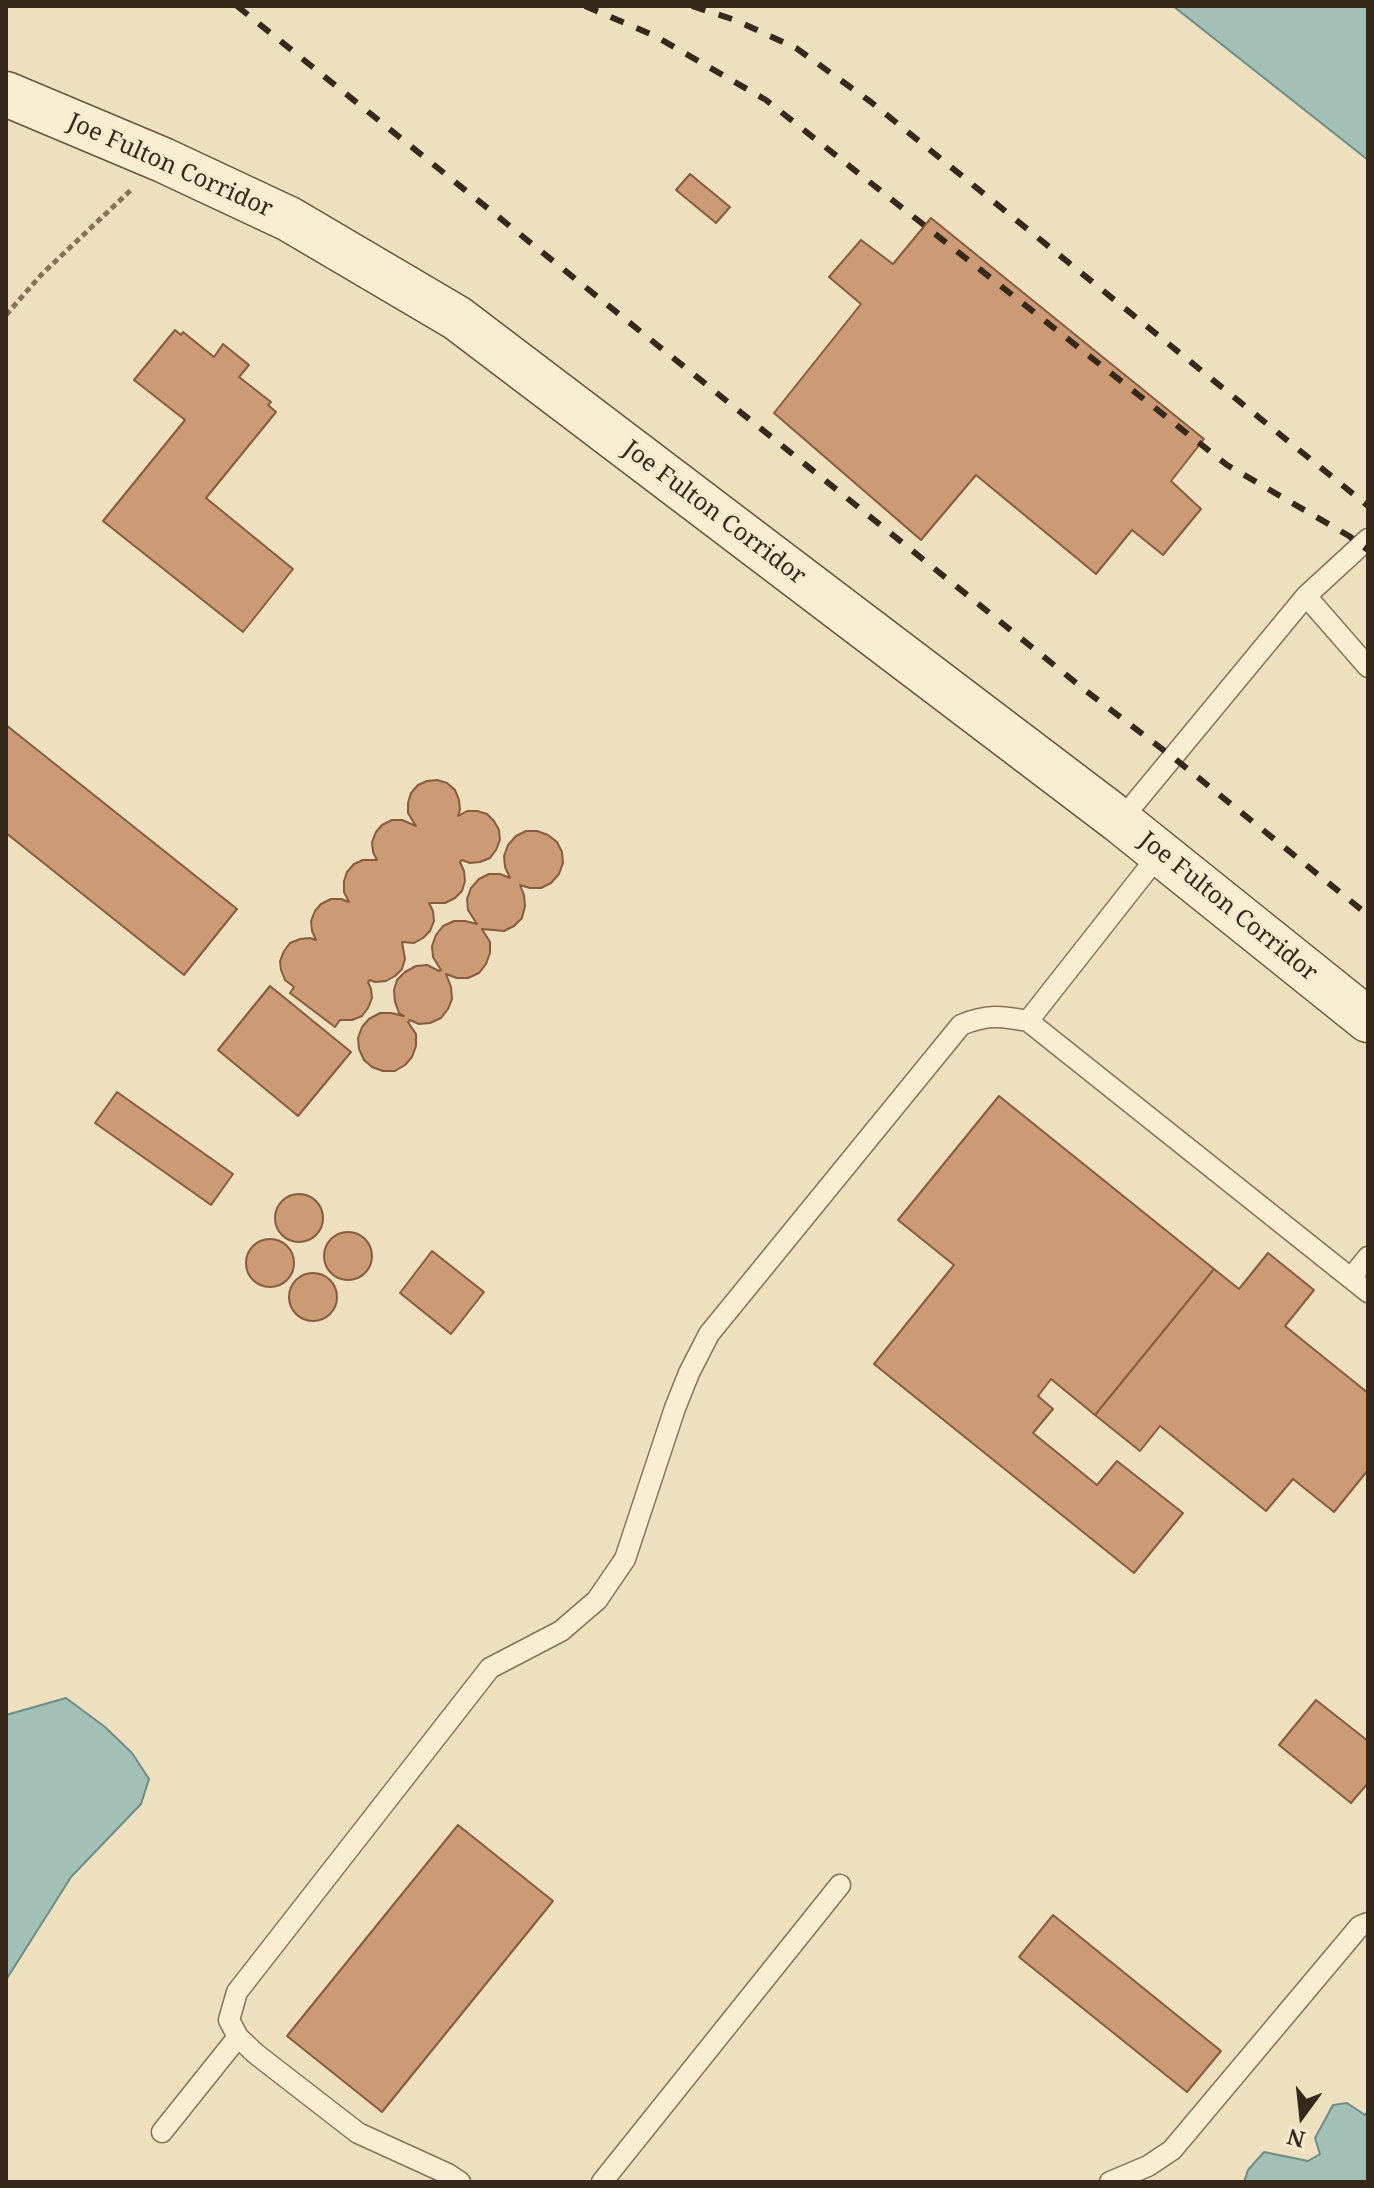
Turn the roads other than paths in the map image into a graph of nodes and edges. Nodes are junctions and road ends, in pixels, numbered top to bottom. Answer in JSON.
{"nodes":[{"id":1,"x":6,"y":94,"type":"edge"},
{"id":2,"x":1368,"y":539,"type":"edge"},
{"id":3,"x":1306,"y":596,"type":"junction"},
{"id":4,"x":1368,"y":667,"type":"edge"},
{"id":5,"x":1120,"y":821,"type":"junction"},
{"id":6,"x":1161,"y":852,"type":"junction"},
{"id":7,"x":1368,"y":1020,"type":"edge"},
{"id":8,"x":1028,"y":1021,"type":"junction"},
{"id":9,"x":1368,"y":1257,"type":"edge"},
{"id":10,"x":1351,"y":1278,"type":"junction"},
{"id":11,"x":1368,"y":1292,"type":"edge"},
{"id":12,"x":840,"y":1885,"type":"dead end"},
{"id":13,"x":1368,"y":1923,"type":"edge"},
{"id":14,"x":238,"y":2037,"type":"junction"},
{"id":15,"x":162,"y":2132,"type":"dead end"},
{"id":16,"x":460,"y":2182,"type":"edge"},
{"id":17,"x":602,"y":2182,"type":"edge"},
{"id":18,"x":1110,"y":2182,"type":"edge"}],
"edges":[{"from":1,"to":5,"type":"main road","name":"Joe Fulton Corridor"},
{"from":2,"to":3,"type":"lane"},
{"from":3,"to":4,"type":"lane"},
{"from":3,"to":5,"type":"lane"},
{"from":5,"to":6,"type":"main road","name":"Joe Fulton Corridor"},
{"from":6,"to":7,"type":"main road","name":"Joe Fulton Corridor"},
{"from":6,"to":8,"type":"lane"},
{"from":8,"to":10,"type":"lane"},
{"from":8,"to":14,"type":"lane"},
{"from":9,"to":10,"type":"lane"},
{"from":10,"to":11,"type":"lane"},
{"from":12,"to":17,"type":"lane"},
{"from":13,"to":18,"type":"lane"},
{"from":14,"to":15,"type":"lane"},
{"from":14,"to":16,"type":"lane"}]}
